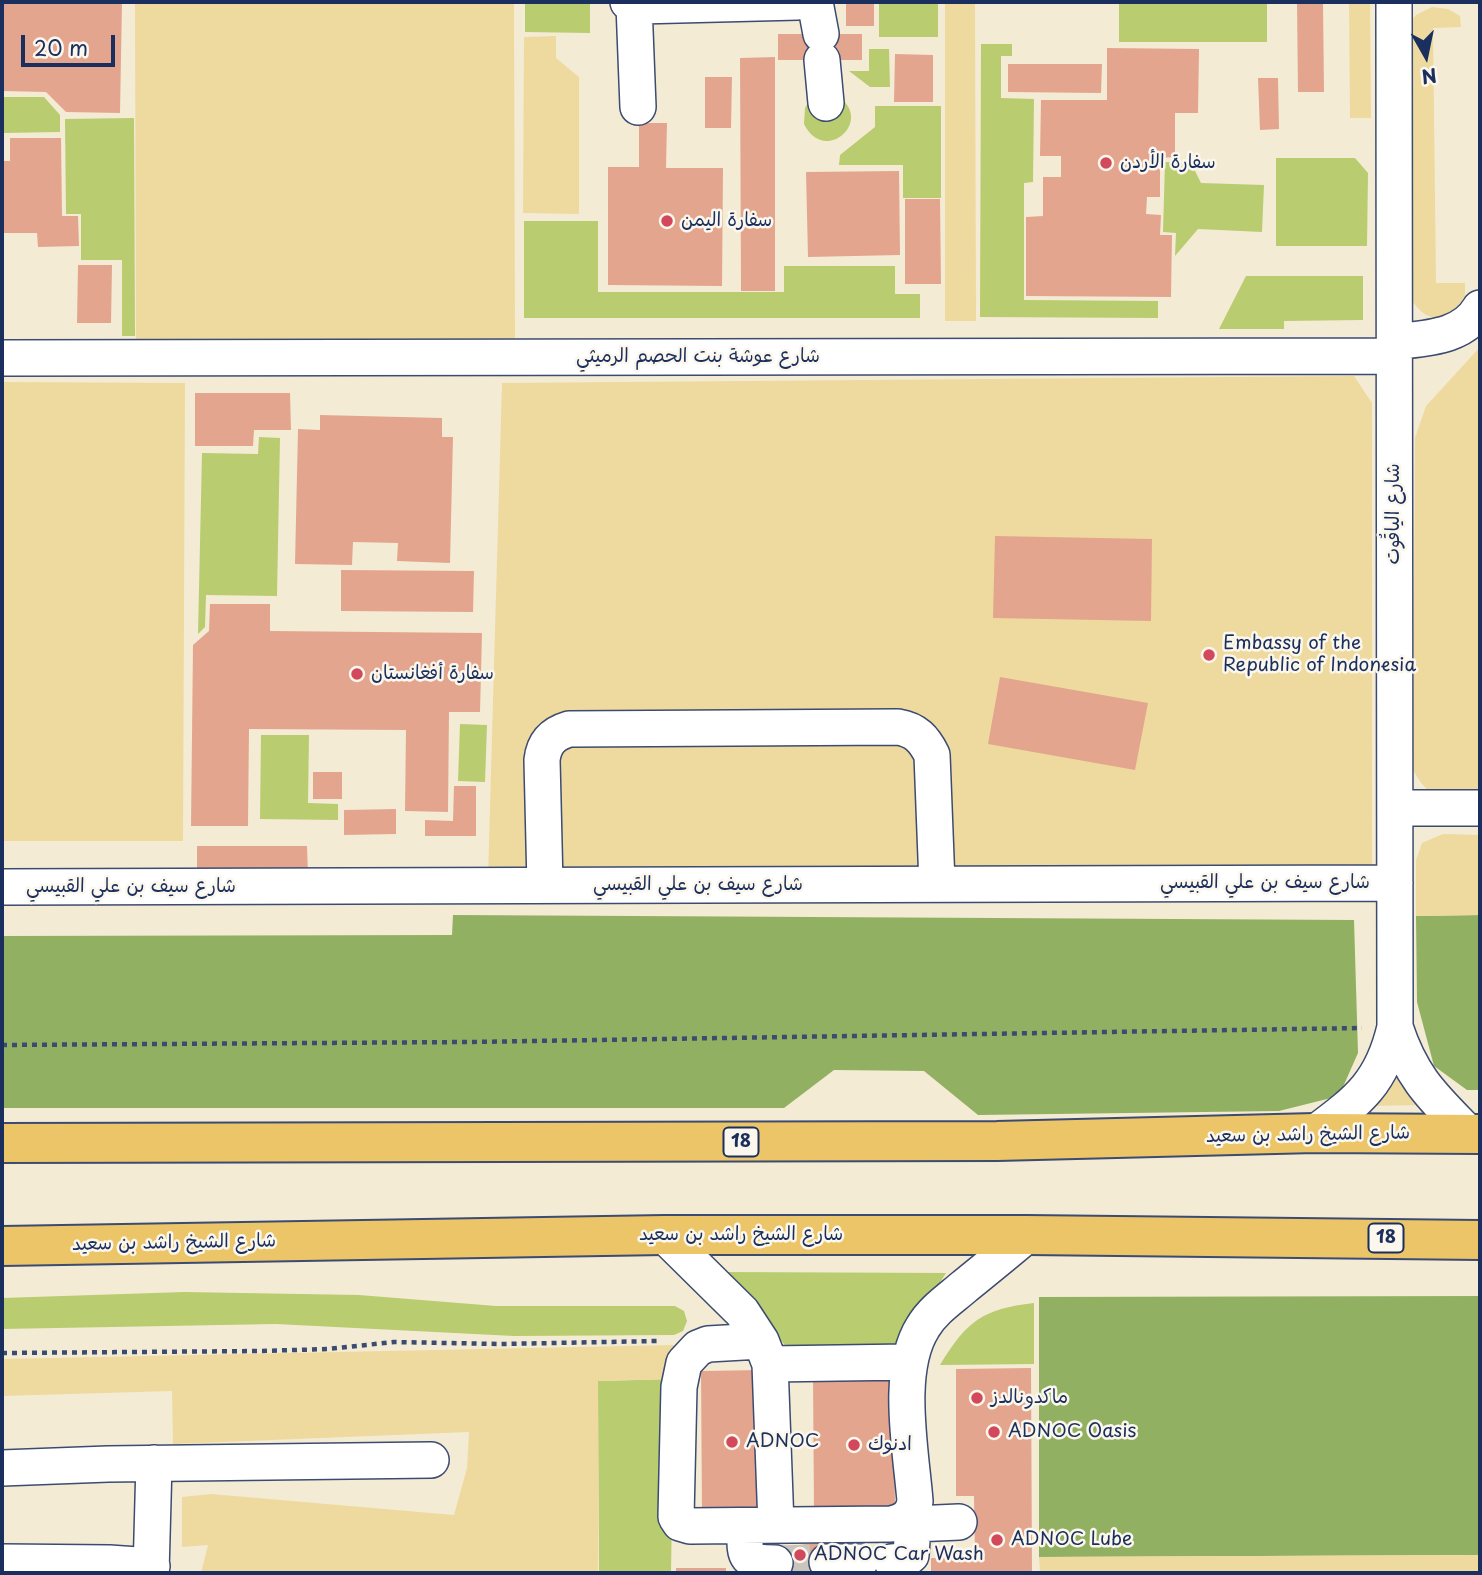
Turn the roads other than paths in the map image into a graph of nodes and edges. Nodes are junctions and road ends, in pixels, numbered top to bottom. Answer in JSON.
{"nodes":[{"id":1,"x":799,"y":2,"type":"edge"},
{"id":2,"x":1394,"y":2,"type":"edge"},
{"id":3,"x":631,"y":3,"type":"edge"},
{"id":4,"x":819,"y":32,"type":"edge"},
{"id":5,"x":826,"y":103,"type":"dead end"},
{"id":6,"x":638,"y":107,"type":"dead end"},
{"id":7,"x":1480,"y":308,"type":"edge"},
{"id":8,"x":1394,"y":349,"type":"junction"},
{"id":9,"x":2,"y":358,"type":"edge"},
{"id":10,"x":1395,"y":808,"type":"junction"},
{"id":11,"x":1480,"y":808,"type":"edge"},
{"id":12,"x":1395,"y":883,"type":"junction"},
{"id":13,"x":937,"y":884,"type":"junction"},
{"id":14,"x":545,"y":886,"type":"junction"},
{"id":15,"x":2,"y":887,"type":"edge"},
{"id":16,"x":1381,"y":1027,"type":"junction"},
{"id":17,"x":1315,"y":1133,"type":"junction"},
{"id":18,"x":1475,"y":1134,"type":"edge"},
{"id":19,"x":2,"y":1143,"type":"edge"},
{"id":20,"x":664,"y":1235,"type":"junction"},
{"id":21,"x":1027,"y":1235,"type":"junction"},
{"id":22,"x":1480,"y":1240,"type":"edge"},
{"id":23,"x":6,"y":1248,"type":"edge"},
{"id":24,"x":766,"y":1352,"type":"junction"},
{"id":25,"x":908,"y":1362,"type":"junction"},
{"id":26,"x":431,"y":1460,"type":"dead end"},
{"id":27,"x":154,"y":1463,"type":"junction"},
{"id":28,"x":2,"y":1468,"type":"edge"},
{"id":29,"x":914,"y":1516,"type":"junction"},
{"id":30,"x":960,"y":1522,"type":"dead end"},
{"id":31,"x":760,"y":1526,"type":"junction"},
{"id":32,"x":2,"y":1562,"type":"edge"},
{"id":33,"x":860,"y":1562,"type":"tunnel mouth"},
{"id":34,"x":775,"y":1563,"type":"tunnel mouth"},
{"id":35,"x":151,"y":1570,"type":"edge"}],
"edges":[{"from":1,"to":3,"type":"street"},
{"from":2,"to":8,"type":"street","name":"شارع الياقُوت"},
{"from":3,"to":6,"type":"street"},
{"from":4,"to":5,"type":"street"},
{"from":7,"to":8,"type":"street","name":"شارع عوشة بنت الحصم الرميثي"},
{"from":8,"to":9,"type":"street","name":"شارع عوشة بنت الحصم الرميثي"},
{"from":8,"to":10,"type":"street","name":"شارع الياقُوت"},
{"from":10,"to":11,"type":"street"},
{"from":10,"to":12,"type":"street","name":"شارع الياقُوت"},
{"from":12,"to":13,"type":"street","name":"شارع سيف بن علي القبيسي"},
{"from":12,"to":16,"type":"street","name":"شارع الياقُوت"},
{"from":13,"to":14,"type":"street","name":"شارع سيف بن علي القبيسي"},
{"from":13,"to":14,"type":"street"},
{"from":14,"to":15,"type":"street","name":"شارع سيف بن علي القبيسي"},
{"from":16,"to":17,"type":"street","name":"شارع الياقُوت"},
{"from":16,"to":18,"type":"street","name":"شارع الياقُوت"},
{"from":17,"to":18,"type":"main road","name":"شارع الشيخ راشد بن سعيد","number":"18"},
{"from":17,"to":19,"type":"main road","name":"شارع الشيخ راشد بن سعيد","number":"18"},
{"from":20,"to":21,"type":"main road","name":"شارع الشيخ راشد بن سعيد","number":"18"},
{"from":20,"to":23,"type":"main road","name":"شارع الشيخ راشد بن سعيد","number":"18"},
{"from":20,"to":24,"type":"street"},
{"from":21,"to":22,"type":"main road","name":"شارع الشيخ راشد بن سعيد","number":"18"},
{"from":21,"to":25,"type":"street"},
{"from":24,"to":25,"type":"street"},
{"from":24,"to":31,"type":"street"},
{"from":24,"to":31,"type":"street"},
{"from":25,"to":29,"type":"street"},
{"from":26,"to":27,"type":"street"},
{"from":27,"to":28,"type":"street"},
{"from":27,"to":35,"type":"street"},
{"from":29,"to":30,"type":"street"},
{"from":29,"to":31,"type":"street"},
{"from":29,"to":33,"type":"street"},
{"from":31,"to":34,"type":"street"},
{"from":32,"to":35,"type":"street"}]}
